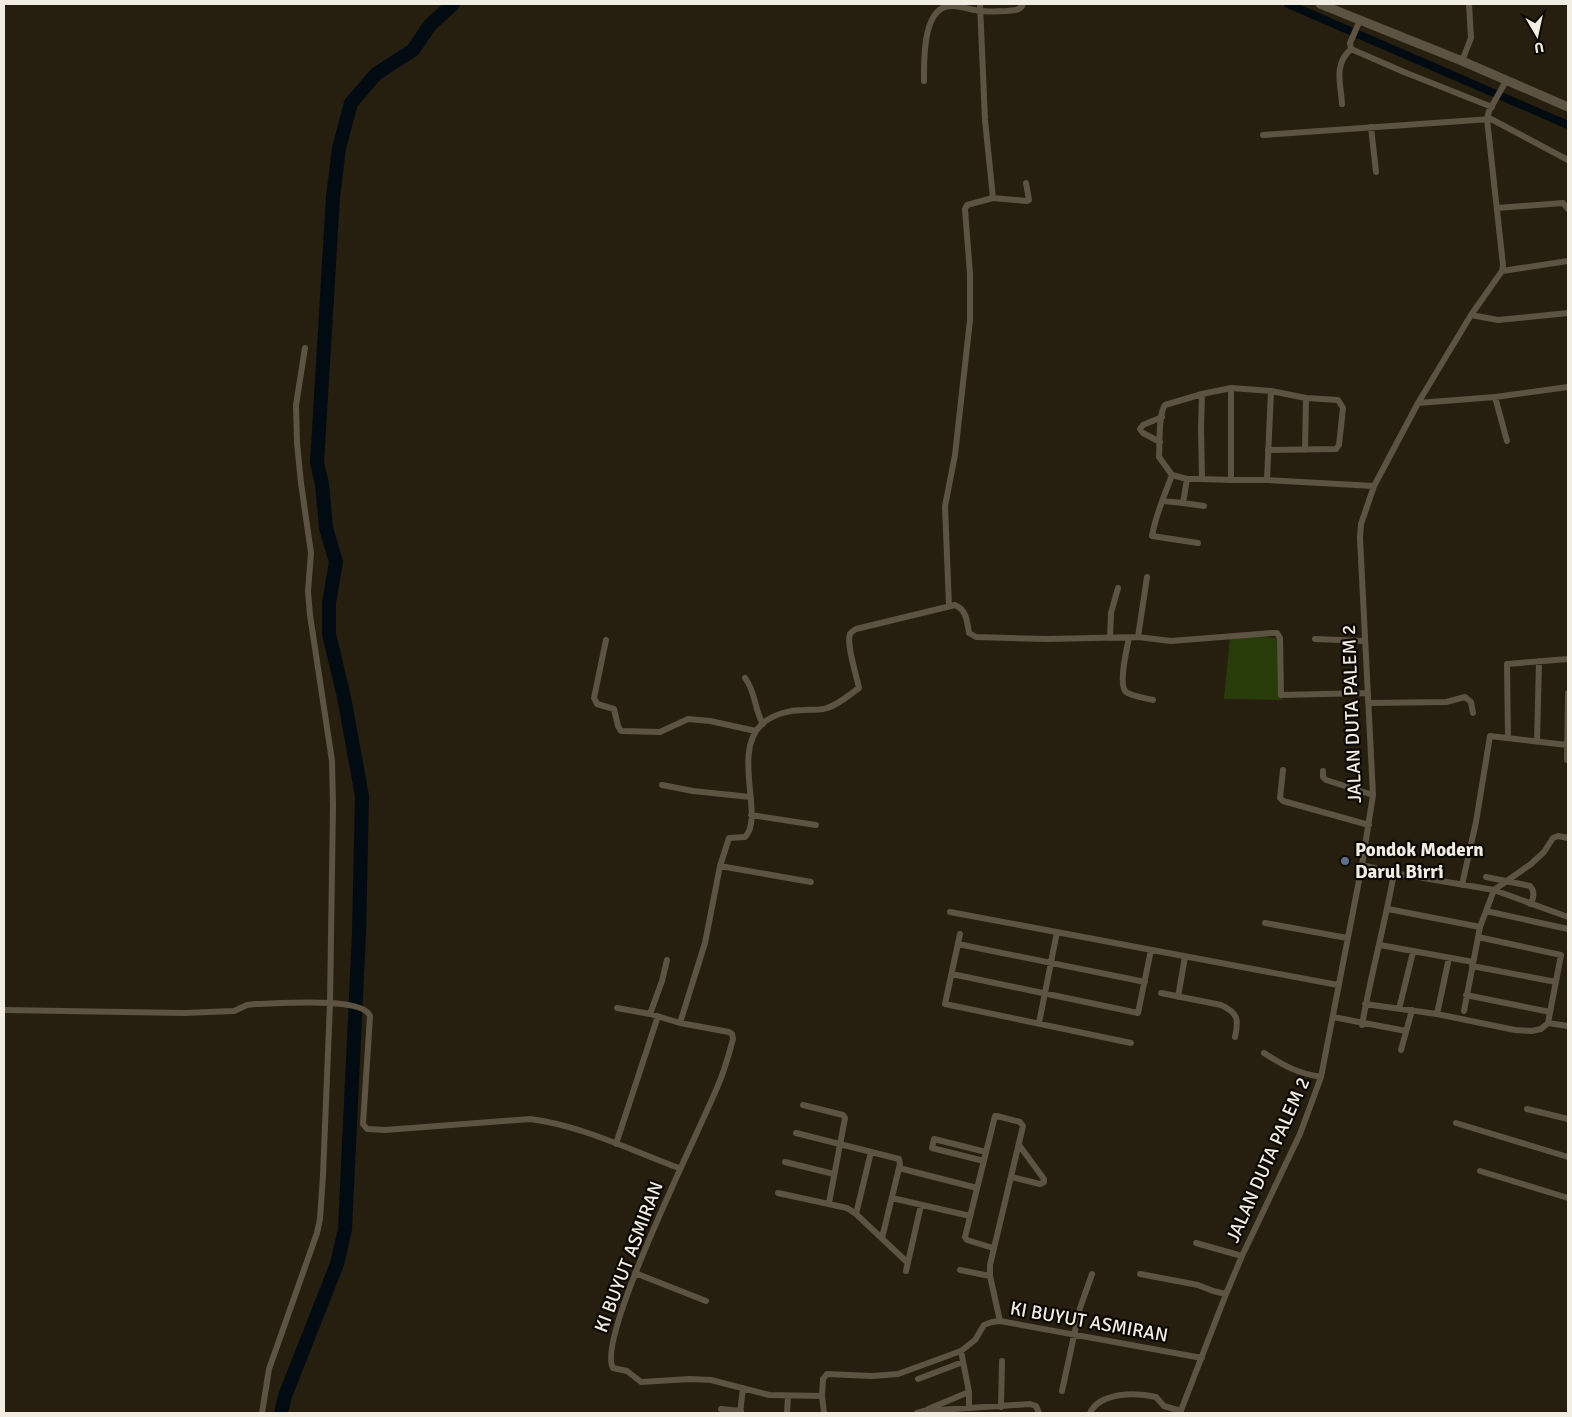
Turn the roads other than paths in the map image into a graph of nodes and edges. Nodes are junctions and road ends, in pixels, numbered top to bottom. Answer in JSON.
{"nodes":[{"id":1,"x":1023,"y":4,"type":"edge"},
{"id":2,"x":1320,"y":4,"type":"edge"},
{"id":3,"x":1469,"y":4,"type":"edge"},
{"id":4,"x":980,"y":7,"type":"edge"},
{"id":5,"x":1359,"y":23,"type":"junction"},
{"id":6,"x":1350,"y":46,"type":"junction"},
{"id":7,"x":1462,"y":61,"type":"junction"},
{"id":8,"x":924,"y":81,"type":"dead end"},
{"id":9,"x":1505,"y":83,"type":"junction"},
{"id":10,"x":1342,"y":104,"type":"dead end"},
{"id":11,"x":1568,"y":107,"type":"edge"},
{"id":12,"x":1492,"y":108,"type":"junction"},
{"id":13,"x":1487,"y":119,"type":"junction"},
{"id":14,"x":1372,"y":126,"type":"junction"},
{"id":15,"x":1263,"y":135,"type":"dead end"},
{"id":16,"x":1568,"y":160,"type":"edge"},
{"id":17,"x":1376,"y":172,"type":"dead end"},
{"id":18,"x":1026,"y":183,"type":"dead end"},
{"id":19,"x":993,"y":198,"type":"junction"},
{"id":20,"x":1497,"y":208,"type":"junction"},
{"id":21,"x":1568,"y":209,"type":"edge"},
{"id":22,"x":1568,"y":261,"type":"edge"},
{"id":23,"x":1502,"y":271,"type":"junction"},
{"id":24,"x":1568,"y":313,"type":"edge"},
{"id":25,"x":1471,"y":315,"type":"junction"},
{"id":26,"x":305,"y":348,"type":"dead end"},
{"id":27,"x":1568,"y":386,"type":"edge"},
{"id":28,"x":1231,"y":388,"type":"junction"},
{"id":29,"x":1271,"y":390,"type":"junction"},
{"id":30,"x":1202,"y":394,"type":"junction"},
{"id":31,"x":1495,"y":397,"type":"junction"},
{"id":32,"x":1306,"y":398,"type":"junction"},
{"id":33,"x":1418,"y":403,"type":"junction"},
{"id":34,"x":1162,"y":417,"type":"junction"},
{"id":35,"x":1508,"y":441,"type":"dead end"},
{"id":36,"x":1160,"y":442,"type":"junction"},
{"id":37,"x":1268,"y":450,"type":"junction"},
{"id":38,"x":1305,"y":450,"type":"junction"},
{"id":39,"x":1172,"y":476,"type":"junction"},
{"id":40,"x":1187,"y":479,"type":"junction"},
{"id":41,"x":1202,"y":479,"type":"junction"},
{"id":42,"x":1231,"y":480,"type":"junction"},
{"id":43,"x":1267,"y":480,"type":"junction"},
{"id":44,"x":1374,"y":486,"type":"junction"},
{"id":45,"x":1163,"y":501,"type":"junction"},
{"id":46,"x":1183,"y":503,"type":"junction"},
{"id":47,"x":1204,"y":506,"type":"dead end"},
{"id":48,"x":1198,"y":543,"type":"dead end"},
{"id":49,"x":1147,"y":577,"type":"dead end"},
{"id":50,"x":1118,"y":588,"type":"dead end"},
{"id":51,"x":949,"y":606,"type":"junction"},
{"id":52,"x":1138,"y":637,"type":"junction"},
{"id":53,"x":1110,"y":638,"type":"junction"},
{"id":54,"x":1129,"y":638,"type":"junction"},
{"id":55,"x":1315,"y":639,"type":"dead end"},
{"id":56,"x":606,"y":640,"type":"dead end"},
{"id":57,"x":1364,"y":641,"type":"junction"},
{"id":58,"x":1568,"y":658,"type":"edge"},
{"id":59,"x":1539,"y":661,"type":"junction"},
{"id":60,"x":745,"y":678,"type":"dead end"},
{"id":61,"x":1366,"y":693,"type":"junction"},
{"id":62,"x":1568,"y":693,"type":"edge"},
{"id":63,"x":1152,"y":700,"type":"dead end"},
{"id":64,"x":1368,"y":703,"type":"junction"},
{"id":65,"x":1473,"y":714,"type":"dead end"},
{"id":66,"x":763,"y":724,"type":"junction"},
{"id":67,"x":756,"y":731,"type":"junction"},
{"id":68,"x":1508,"y":738,"type":"junction"},
{"id":69,"x":1537,"y":742,"type":"junction"},
{"id":70,"x":1567,"y":745,"type":"junction"},
{"id":71,"x":1567,"y":760,"type":"dead end"},
{"id":72,"x":1283,"y":770,"type":"dead end"},
{"id":73,"x":1323,"y":771,"type":"dead end"},
{"id":74,"x":662,"y":785,"type":"dead end"},
{"id":75,"x":1373,"y":795,"type":"junction"},
{"id":76,"x":750,"y":797,"type":"junction"},
{"id":77,"x":751,"y":815,"type":"junction"},
{"id":78,"x":816,"y":825,"type":"dead end"},
{"id":79,"x":1369,"y":825,"type":"junction"},
{"id":80,"x":1568,"y":838,"type":"edge"},
{"id":81,"x":1362,"y":864,"type":"junction"},
{"id":82,"x":720,"y":866,"type":"junction"},
{"id":83,"x":1394,"y":873,"type":"junction"},
{"id":84,"x":1486,"y":877,"type":"dead end"},
{"id":85,"x":1509,"y":880,"type":"junction"},
{"id":86,"x":811,"y":882,"type":"dead end"},
{"id":87,"x":1462,"y":885,"type":"junction"},
{"id":88,"x":1494,"y":890,"type":"junction"},
{"id":89,"x":1530,"y":904,"type":"junction"},
{"id":90,"x":1388,"y":909,"type":"junction"},
{"id":91,"x":1486,"y":911,"type":"junction"},
{"id":92,"x":950,"y":912,"type":"dead end"},
{"id":93,"x":1568,"y":917,"type":"edge"},
{"id":94,"x":1265,"y":923,"type":"dead end"},
{"id":95,"x":1480,"y":927,"type":"junction"},
{"id":96,"x":1568,"y":929,"type":"edge"},
{"id":97,"x":1056,"y":932,"type":"junction"},
{"id":98,"x":960,"y":934,"type":"dead end"},
{"id":99,"x":1478,"y":936,"type":"junction"},
{"id":100,"x":1347,"y":938,"type":"junction"},
{"id":101,"x":958,"y":944,"type":"junction"},
{"id":102,"x":1380,"y":945,"type":"junction"},
{"id":103,"x":1151,"y":950,"type":"junction"},
{"id":104,"x":1413,"y":952,"type":"junction"},
{"id":105,"x":1185,"y":956,"type":"junction"},
{"id":106,"x":1449,"y":958,"type":"junction"},
{"id":107,"x":667,"y":960,"type":"dead end"},
{"id":108,"x":1050,"y":963,"type":"junction"},
{"id":109,"x":1473,"y":964,"type":"junction"},
{"id":110,"x":952,"y":974,"type":"junction"},
{"id":111,"x":1144,"y":982,"type":"junction"},
{"id":112,"x":1556,"y":982,"type":"junction"},
{"id":113,"x":1338,"y":986,"type":"junction"},
{"id":114,"x":1044,"y":993,"type":"junction"},
{"id":115,"x":1161,"y":993,"type":"dead end"},
{"id":116,"x":1466,"y":995,"type":"junction"},
{"id":117,"x":1178,"y":997,"type":"junction"},
{"id":118,"x":333,"y":1003,"type":"junction"},
{"id":119,"x":1365,"y":1004,"type":"junction"},
{"id":120,"x":617,"y":1008,"type":"dead end"},
{"id":121,"x":1400,"y":1009,"type":"junction"},
{"id":122,"x":4,"y":1010,"type":"edge"},
{"id":123,"x":1412,"y":1010,"type":"junction"},
{"id":124,"x":1464,"y":1011,"type":"dead end"},
{"id":125,"x":1550,"y":1012,"type":"junction"},
{"id":126,"x":650,"y":1014,"type":"junction"},
{"id":127,"x":1437,"y":1014,"type":"junction"},
{"id":128,"x":658,"y":1016,"type":"junction"},
{"id":129,"x":1332,"y":1017,"type":"junction"},
{"id":130,"x":680,"y":1023,"type":"junction"},
{"id":131,"x":1548,"y":1023,"type":"junction"},
{"id":132,"x":1039,"y":1024,"type":"junction"},
{"id":133,"x":1362,"y":1024,"type":"junction"},
{"id":134,"x":1568,"y":1026,"type":"edge"},
{"id":135,"x":1406,"y":1031,"type":"junction"},
{"id":136,"x":1236,"y":1036,"type":"dead end"},
{"id":137,"x":1131,"y":1043,"type":"dead end"},
{"id":138,"x":1401,"y":1050,"type":"dead end"},
{"id":139,"x":1264,"y":1053,"type":"dead end"},
{"id":140,"x":1321,"y":1077,"type":"junction"},
{"id":141,"x":803,"y":1105,"type":"dead end"},
{"id":142,"x":1527,"y":1109,"type":"dead end"},
{"id":143,"x":1568,"y":1119,"type":"edge"},
{"id":144,"x":1456,"y":1123,"type":"dead end"},
{"id":145,"x":796,"y":1133,"type":"dead end"},
{"id":146,"x":616,"y":1144,"type":"junction"},
{"id":147,"x":840,"y":1144,"type":"junction"},
{"id":148,"x":1019,"y":1145,"type":"junction"},
{"id":149,"x":871,"y":1152,"type":"junction"},
{"id":150,"x":986,"y":1152,"type":"junction"},
{"id":151,"x":1568,"y":1157,"type":"edge"},
{"id":152,"x":984,"y":1160,"type":"junction"},
{"id":153,"x":785,"y":1162,"type":"dead end"},
{"id":154,"x":679,"y":1168,"type":"junction"},
{"id":155,"x":898,"y":1168,"type":"junction"},
{"id":156,"x":1480,"y":1171,"type":"dead end"},
{"id":157,"x":834,"y":1174,"type":"junction"},
{"id":158,"x":1011,"y":1177,"type":"junction"},
{"id":159,"x":977,"y":1188,"type":"junction"},
{"id":160,"x":778,"y":1193,"type":"dead end"},
{"id":161,"x":892,"y":1198,"type":"junction"},
{"id":162,"x":1568,"y":1198,"type":"edge"},
{"id":163,"x":829,"y":1203,"type":"junction"},
{"id":164,"x":921,"y":1205,"type":"junction"},
{"id":165,"x":856,"y":1214,"type":"junction"},
{"id":166,"x":970,"y":1216,"type":"junction"},
{"id":167,"x":882,"y":1238,"type":"junction"},
{"id":168,"x":1196,"y":1243,"type":"dead end"},
{"id":169,"x":993,"y":1248,"type":"junction"},
{"id":170,"x":1242,"y":1256,"type":"junction"},
{"id":171,"x":908,"y":1263,"type":"junction"},
{"id":172,"x":906,"y":1270,"type":"dead end"},
{"id":173,"x":960,"y":1270,"type":"dead end"},
{"id":174,"x":635,"y":1273,"type":"junction"},
{"id":175,"x":1092,"y":1274,"type":"dead end"},
{"id":176,"x":1140,"y":1274,"type":"dead end"},
{"id":177,"x":990,"y":1276,"type":"junction"},
{"id":178,"x":1226,"y":1294,"type":"junction"},
{"id":179,"x":706,"y":1302,"type":"dead end"},
{"id":180,"x":1000,"y":1321,"type":"junction"},
{"id":181,"x":1074,"y":1336,"type":"junction"},
{"id":182,"x":961,"y":1350,"type":"junction"},
{"id":183,"x":1202,"y":1358,"type":"junction"},
{"id":184,"x":1002,"y":1361,"type":"dead end"},
{"id":185,"x":963,"y":1362,"type":"junction"},
{"id":186,"x":918,"y":1379,"type":"dead end"},
{"id":187,"x":742,"y":1388,"type":"junction"},
{"id":188,"x":1062,"y":1391,"type":"dead end"},
{"id":189,"x":969,"y":1392,"type":"junction"},
{"id":190,"x":788,"y":1396,"type":"junction"},
{"id":191,"x":822,"y":1396,"type":"junction"},
{"id":192,"x":1001,"y":1407,"type":"junction"},
{"id":193,"x":969,"y":1408,"type":"junction"},
{"id":194,"x":721,"y":1409,"type":"dead end"},
{"id":195,"x":740,"y":1412,"type":"edge"},
{"id":196,"x":920,"y":1412,"type":"edge"},
{"id":197,"x":1181,"y":1412,"type":"edge"},
{"id":198,"x":262,"y":1413,"type":"edge"},
{"id":199,"x":787,"y":1413,"type":"edge"},
{"id":200,"x":824,"y":1413,"type":"edge"},
{"id":201,"x":1039,"y":1413,"type":"edge"},
{"id":202,"x":1090,"y":1413,"type":"edge"}],
"edges":[{"from":1,"to":4,"type":"street"},
{"from":2,"to":5,"type":"street"},
{"from":3,"to":7,"type":"street"},
{"from":4,"to":8,"type":"street"},
{"from":4,"to":19,"type":"street"},
{"from":5,"to":6,"type":"street"},
{"from":5,"to":7,"type":"street"},
{"from":6,"to":10,"type":"street"},
{"from":6,"to":12,"type":"street"},
{"from":7,"to":9,"type":"street"},
{"from":9,"to":11,"type":"street"},
{"from":9,"to":12,"type":"street"},
{"from":12,"to":13,"type":"street"},
{"from":13,"to":14,"type":"street"},
{"from":13,"to":16,"type":"street"},
{"from":13,"to":20,"type":"street"},
{"from":14,"to":15,"type":"street"},
{"from":14,"to":17,"type":"street"},
{"from":18,"to":19,"type":"street"},
{"from":19,"to":51,"type":"street"},
{"from":20,"to":21,"type":"street"},
{"from":20,"to":23,"type":"street"},
{"from":22,"to":23,"type":"street"},
{"from":23,"to":25,"type":"street","name":"JALAN DUTA PALEM 2"},
{"from":24,"to":25,"type":"street"},
{"from":25,"to":33,"type":"street","name":"JALAN DUTA PALEM 2"},
{"from":26,"to":118,"type":"street"},
{"from":27,"to":31,"type":"street"},
{"from":28,"to":29,"type":"street"},
{"from":28,"to":30,"type":"street"},
{"from":28,"to":42,"type":"street"},
{"from":29,"to":32,"type":"street"},
{"from":29,"to":37,"type":"street"},
{"from":30,"to":34,"type":"street"},
{"from":30,"to":41,"type":"street"},
{"from":31,"to":33,"type":"street"},
{"from":31,"to":35,"type":"street"},
{"from":32,"to":38,"type":"street"},
{"from":32,"to":38,"type":"street"},
{"from":33,"to":44,"type":"street","name":"JALAN DUTA PALEM 2"},
{"from":34,"to":36,"type":"street"},
{"from":34,"to":36,"type":"street"},
{"from":36,"to":39,"type":"street"},
{"from":37,"to":38,"type":"street"},
{"from":37,"to":43,"type":"street"},
{"from":39,"to":40,"type":"street"},
{"from":39,"to":45,"type":"street"},
{"from":40,"to":41,"type":"street"},
{"from":40,"to":46,"type":"street"},
{"from":41,"to":42,"type":"street"},
{"from":42,"to":43,"type":"street"},
{"from":43,"to":44,"type":"street"},
{"from":44,"to":57,"type":"street","name":"JALAN DUTA PALEM 2"},
{"from":45,"to":46,"type":"street"},
{"from":45,"to":48,"type":"street"},
{"from":46,"to":47,"type":"street"},
{"from":49,"to":52,"type":"street"},
{"from":50,"to":53,"type":"street"},
{"from":51,"to":53,"type":"street"},
{"from":51,"to":66,"type":"street"},
{"from":52,"to":54,"type":"street"},
{"from":52,"to":61,"type":"street"},
{"from":53,"to":54,"type":"street"},
{"from":54,"to":63,"type":"street"},
{"from":55,"to":57,"type":"street"},
{"from":56,"to":67,"type":"street"},
{"from":57,"to":61,"type":"street","name":"JALAN DUTA PALEM 2"},
{"from":58,"to":59,"type":"street"},
{"from":59,"to":68,"type":"street"},
{"from":59,"to":69,"type":"street"},
{"from":60,"to":66,"type":"street"},
{"from":61,"to":64,"type":"street","name":"JALAN DUTA PALEM 2"},
{"from":62,"to":70,"type":"street"},
{"from":64,"to":65,"type":"street"},
{"from":64,"to":75,"type":"street","name":"JALAN DUTA PALEM 2"},
{"from":66,"to":67,"type":"street"},
{"from":67,"to":76,"type":"street"},
{"from":68,"to":69,"type":"street"},
{"from":68,"to":87,"type":"street"},
{"from":69,"to":70,"type":"street"},
{"from":70,"to":71,"type":"street"},
{"from":72,"to":79,"type":"street"},
{"from":73,"to":75,"type":"street"},
{"from":74,"to":76,"type":"street"},
{"from":75,"to":79,"type":"street","name":"JALAN DUTA PALEM 2"},
{"from":76,"to":77,"type":"street"},
{"from":77,"to":78,"type":"street"},
{"from":77,"to":82,"type":"street"},
{"from":79,"to":81,"type":"street","name":"JALAN DUTA PALEM 2"},
{"from":80,"to":85,"type":"street"},
{"from":81,"to":83,"type":"street"},
{"from":81,"to":100,"type":"street","name":"JALAN DUTA PALEM 2"},
{"from":82,"to":86,"type":"street"},
{"from":82,"to":130,"type":"street"},
{"from":83,"to":87,"type":"street"},
{"from":83,"to":90,"type":"street"},
{"from":84,"to":85,"type":"street"},
{"from":85,"to":88,"type":"street"},
{"from":85,"to":89,"type":"street"},
{"from":87,"to":88,"type":"street"},
{"from":88,"to":89,"type":"street"},
{"from":88,"to":91,"type":"street"},
{"from":89,"to":93,"type":"street"},
{"from":90,"to":95,"type":"street"},
{"from":90,"to":102,"type":"street"},
{"from":91,"to":95,"type":"street"},
{"from":91,"to":96,"type":"street"},
{"from":92,"to":97,"type":"street"},
{"from":94,"to":100,"type":"street"},
{"from":95,"to":99,"type":"street"},
{"from":97,"to":103,"type":"street"},
{"from":97,"to":108,"type":"street"},
{"from":98,"to":101,"type":"street"},
{"from":99,"to":109,"type":"street"},
{"from":99,"to":112,"type":"street"},
{"from":100,"to":113,"type":"street","name":"JALAN DUTA PALEM 2"},
{"from":101,"to":108,"type":"street"},
{"from":101,"to":110,"type":"street"},
{"from":102,"to":104,"type":"street"},
{"from":102,"to":119,"type":"street"},
{"from":103,"to":105,"type":"street"},
{"from":103,"to":111,"type":"street"},
{"from":104,"to":106,"type":"street"},
{"from":104,"to":121,"type":"street"},
{"from":105,"to":113,"type":"street"},
{"from":105,"to":117,"type":"street"},
{"from":106,"to":109,"type":"street"},
{"from":106,"to":127,"type":"street"},
{"from":107,"to":126,"type":"street"},
{"from":108,"to":111,"type":"street"},
{"from":108,"to":114,"type":"street"},
{"from":109,"to":112,"type":"street"},
{"from":109,"to":116,"type":"street"},
{"from":110,"to":114,"type":"street"},
{"from":110,"to":132,"type":"street"},
{"from":111,"to":114,"type":"street"},
{"from":112,"to":125,"type":"street"},
{"from":113,"to":129,"type":"street","name":"JALAN DUTA PALEM 2"},
{"from":114,"to":132,"type":"street"},
{"from":115,"to":117,"type":"street"},
{"from":116,"to":124,"type":"street"},
{"from":116,"to":125,"type":"street"},
{"from":117,"to":136,"type":"street"},
{"from":118,"to":122,"type":"street"},
{"from":118,"to":146,"type":"street"},
{"from":118,"to":198,"type":"street"},
{"from":119,"to":121,"type":"street"},
{"from":119,"to":133,"type":"street"},
{"from":120,"to":126,"type":"street","name":"KI BUYUT ASMIRAN"},
{"from":121,"to":123,"type":"street"},
{"from":123,"to":127,"type":"street"},
{"from":123,"to":135,"type":"street"},
{"from":125,"to":131,"type":"street"},
{"from":126,"to":128,"type":"street","name":"KI BUYUT ASMIRAN"},
{"from":127,"to":131,"type":"street"},
{"from":128,"to":130,"type":"street","name":"KI BUYUT ASMIRAN"},
{"from":128,"to":146,"type":"street"},
{"from":129,"to":133,"type":"street"},
{"from":129,"to":140,"type":"street","name":"JALAN DUTA PALEM 2"},
{"from":130,"to":154,"type":"street","name":"KI BUYUT ASMIRAN"},
{"from":131,"to":134,"type":"street"},
{"from":132,"to":137,"type":"street"},
{"from":133,"to":135,"type":"street"},
{"from":135,"to":138,"type":"street"},
{"from":139,"to":140,"type":"street"},
{"from":140,"to":170,"type":"street","name":"JALAN DUTA PALEM 2"},
{"from":141,"to":147,"type":"street"},
{"from":142,"to":143,"type":"street"},
{"from":144,"to":151,"type":"street"},
{"from":145,"to":147,"type":"street"},
{"from":146,"to":154,"type":"street"},
{"from":147,"to":149,"type":"street"},
{"from":147,"to":157,"type":"street"},
{"from":148,"to":150,"type":"street"},
{"from":148,"to":158,"type":"street"},
{"from":148,"to":158,"type":"street"},
{"from":149,"to":155,"type":"street"},
{"from":149,"to":165,"type":"street"},
{"from":150,"to":152,"type":"street"},
{"from":150,"to":152,"type":"street"},
{"from":152,"to":159,"type":"street"},
{"from":153,"to":157,"type":"street"},
{"from":154,"to":174,"type":"street","name":"KI BUYUT ASMIRAN"},
{"from":155,"to":159,"type":"street"},
{"from":155,"to":161,"type":"street"},
{"from":156,"to":162,"type":"street"},
{"from":157,"to":163,"type":"street"},
{"from":158,"to":169,"type":"street"},
{"from":159,"to":166,"type":"street"},
{"from":160,"to":163,"type":"street"},
{"from":161,"to":164,"type":"street"},
{"from":161,"to":167,"type":"street"},
{"from":163,"to":165,"type":"street"},
{"from":164,"to":166,"type":"street"},
{"from":164,"to":171,"type":"street"},
{"from":165,"to":167,"type":"street"},
{"from":166,"to":169,"type":"street"},
{"from":167,"to":171,"type":"street"},
{"from":168,"to":170,"type":"street"},
{"from":169,"to":177,"type":"street"},
{"from":170,"to":178,"type":"street","name":"JALAN DUTA PALEM 2"},
{"from":171,"to":172,"type":"street"},
{"from":173,"to":177,"type":"street"},
{"from":174,"to":179,"type":"street"},
{"from":174,"to":187,"type":"street","name":"KI BUYUT ASMIRAN"},
{"from":175,"to":181,"type":"street"},
{"from":176,"to":178,"type":"street"},
{"from":177,"to":180,"type":"street"},
{"from":178,"to":183,"type":"street","name":"JALAN DUTA PALEM 2"},
{"from":180,"to":181,"type":"street","name":"KI BUYUT ASMIRAN"},
{"from":180,"to":182,"type":"street","name":"KI BUYUT ASMIRAN"},
{"from":181,"to":183,"type":"street","name":"KI BUYUT ASMIRAN"},
{"from":181,"to":188,"type":"street"},
{"from":182,"to":185,"type":"street"},
{"from":182,"to":191,"type":"street","name":"KI BUYUT ASMIRAN"},
{"from":183,"to":197,"type":"street","name":"JALAN DUTA PALEM 2"},
{"from":184,"to":192,"type":"street"},
{"from":185,"to":186,"type":"street"},
{"from":185,"to":189,"type":"street"},
{"from":187,"to":190,"type":"street","name":"KI BUYUT ASMIRAN"},
{"from":187,"to":195,"type":"street"},
{"from":189,"to":193,"type":"street"},
{"from":189,"to":196,"type":"street"},
{"from":190,"to":191,"type":"street","name":"KI BUYUT ASMIRAN"},
{"from":190,"to":199,"type":"street"},
{"from":191,"to":200,"type":"street"},
{"from":192,"to":193,"type":"street"},
{"from":192,"to":201,"type":"street"},
{"from":193,"to":196,"type":"street"},
{"from":194,"to":195,"type":"street"},
{"from":197,"to":202,"type":"street"}]}
